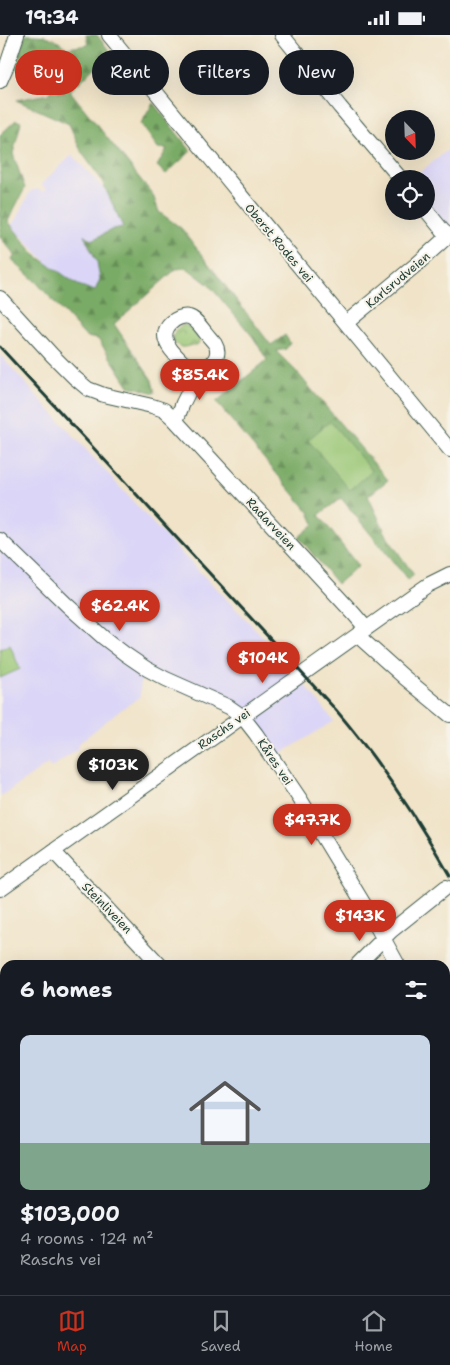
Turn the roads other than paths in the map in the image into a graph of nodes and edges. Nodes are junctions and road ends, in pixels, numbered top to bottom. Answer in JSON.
{"nodes":[{"id":1,"x":17,"y":35,"type":"edge"},
{"id":2,"x":109,"y":35,"type":"edge"},
{"id":3,"x":282,"y":35,"type":"edge"},
{"id":4,"x":0,"y":81,"type":"edge"},
{"id":5,"x":393,"y":170,"type":"edge"},
{"id":6,"x":434,"y":220,"type":"edge"},
{"id":7,"x":449,"y":236,"type":"edge"},
{"id":8,"x":0,"y":298,"type":"edge"},
{"id":9,"x":346,"y":323,"type":"junction"},
{"id":10,"x":194,"y":376,"type":"dead end"},
{"id":11,"x":176,"y":421,"type":"junction"},
{"id":12,"x":450,"y":450,"type":"edge"},
{"id":13,"x":0,"y":540,"type":"edge"},
{"id":14,"x":450,"y":574,"type":"edge"},
{"id":15,"x":361,"y":632,"type":"junction"},
{"id":16,"x":450,"y":715,"type":"edge"},
{"id":17,"x":242,"y":716,"type":"junction"},
{"id":18,"x":53,"y":851,"type":"junction"},
{"id":19,"x":446,"y":887,"type":"dead end"},
{"id":20,"x":0,"y":889,"type":"edge"},
{"id":21,"x":383,"y":939,"type":"junction"},
{"id":22,"x":155,"y":960,"type":"edge"},
{"id":23,"x":362,"y":960,"type":"edge"},
{"id":24,"x":395,"y":960,"type":"edge"}],
"edges":[{"from":1,"to":4,"type":"street"},
{"from":2,"to":9,"type":"street","name":"Oberst Rodes vei"},
{"from":3,"to":5,"type":"street"},
{"from":6,"to":7,"type":"street"},
{"from":7,"to":9,"type":"street","name":"Karlsrudveien"},
{"from":8,"to":11,"type":"street","name":"Radarveien"},
{"from":9,"to":12,"type":"street","name":"Oberst Rodes vei"},
{"from":10,"to":11,"type":"street"},
{"from":11,"to":15,"type":"street","name":"Radarveien"},
{"from":13,"to":17,"type":"street"},
{"from":14,"to":15,"type":"street","name":"Raschs vei"},
{"from":15,"to":16,"type":"street","name":"Radarveien"},
{"from":15,"to":17,"type":"street","name":"Raschs vei"},
{"from":17,"to":18,"type":"street","name":"Raschs vei"},
{"from":17,"to":21,"type":"street","name":"Kåres vei"},
{"from":18,"to":20,"type":"street","name":"Raschs vei"},
{"from":18,"to":22,"type":"street","name":"Steinliveien"},
{"from":19,"to":21,"type":"street"},
{"from":21,"to":23,"type":"street"},
{"from":21,"to":24,"type":"street","name":"Kåres vei"}]}
